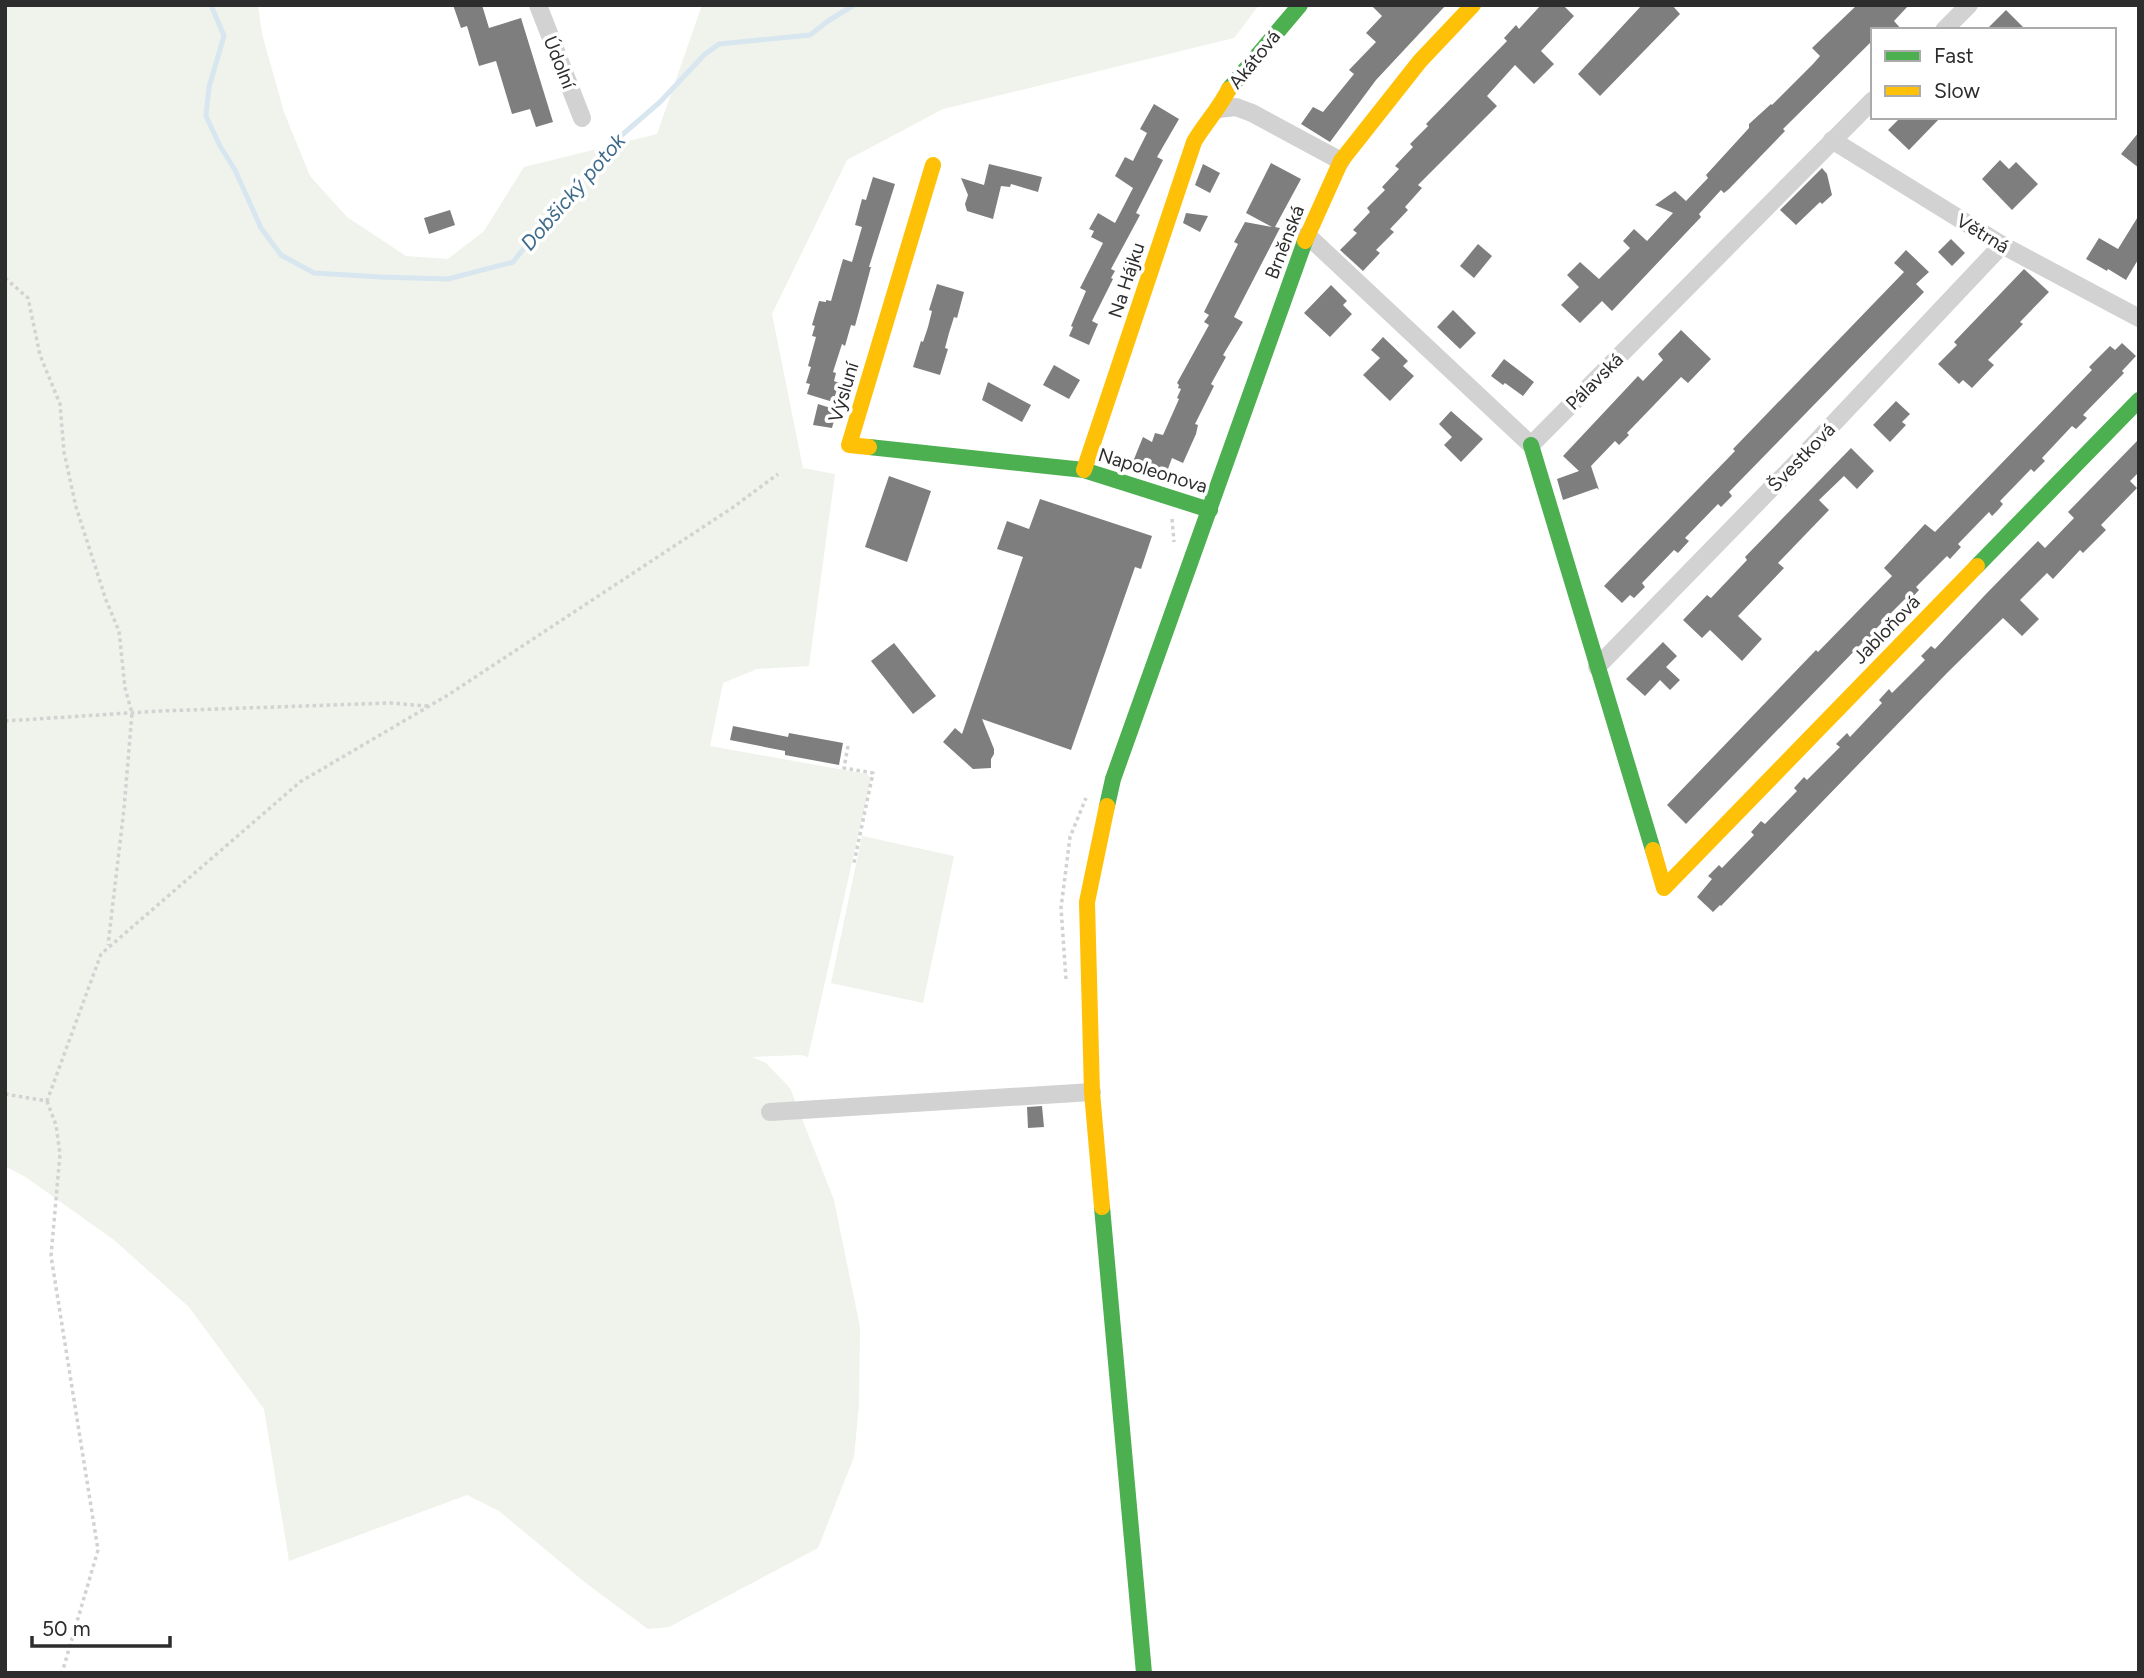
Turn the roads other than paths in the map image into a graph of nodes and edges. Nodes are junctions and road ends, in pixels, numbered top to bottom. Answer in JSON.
{"nodes":[{"id":1,"x":538,"y":5,"type":"edge"},
{"id":2,"x":1300,"y":5,"type":"edge"},
{"id":3,"x":1473,"y":5,"type":"edge"},
{"id":4,"x":1969,"y":5,"type":"edge"},
{"id":5,"x":1946,"y":28,"type":"edge"},
{"id":6,"x":1871,"y":102,"type":"edge"},
{"id":7,"x":1219,"y":109,"type":"junction"},
{"id":8,"x":582,"y":118,"type":"dead end"},
{"id":9,"x":1832,"y":140,"type":"junction"},
{"id":10,"x":1341,"y":161,"type":"junction"},
{"id":11,"x":933,"y":165,"type":"dead end"},
{"id":12,"x":1307,"y":235,"type":"junction"},
{"id":13,"x":2002,"y":245,"type":"junction"},
{"id":14,"x":2135,"y":310,"type":"edge"},
{"id":15,"x":2139,"y":400,"type":"edge"},
{"id":16,"x":1531,"y":445,"type":"junction"},
{"id":17,"x":1084,"y":470,"type":"junction"},
{"id":18,"x":1210,"y":510,"type":"junction"},
{"id":19,"x":1597,"y":667,"type":"junction"},
{"id":20,"x":1092,"y":1092,"type":"junction"},
{"id":21,"x":770,"y":1112,"type":"dead end"},
{"id":22,"x":1144,"y":1673,"type":"edge"}],
"edges":[{"from":1,"to":8,"type":"street","name":"Údolní"},
{"from":2,"to":7,"type":"street","name":"Akátová"},
{"from":3,"to":10,"type":"street","name":"Brněnská"},
{"from":4,"to":5,"type":"street"},
{"from":6,"to":9,"type":"street","name":"Pálavská"},
{"from":7,"to":10,"type":"street","name":"Akátová"},
{"from":7,"to":17,"type":"street","name":"Na Hájku"},
{"from":9,"to":13,"type":"street","name":"Větrná"},
{"from":9,"to":16,"type":"street","name":"Pálavská"},
{"from":10,"to":12,"type":"street","name":"Brněnská"},
{"from":11,"to":17,"type":"street","name":"Výsluní"},
{"from":12,"to":16,"type":"street"},
{"from":12,"to":18,"type":"street","name":"Brněnská"},
{"from":13,"to":14,"type":"street","name":"Větrná"},
{"from":13,"to":19,"type":"street","name":"Švestková"},
{"from":15,"to":19,"type":"street","name":"Jabloňová"},
{"from":16,"to":19,"type":"street"},
{"from":17,"to":18,"type":"street","name":"Napoleonova"},
{"from":18,"to":20,"type":"street","name":"Brněnská"},
{"from":20,"to":21,"type":"street"},
{"from":20,"to":22,"type":"street","name":"Brněnská"}]}
